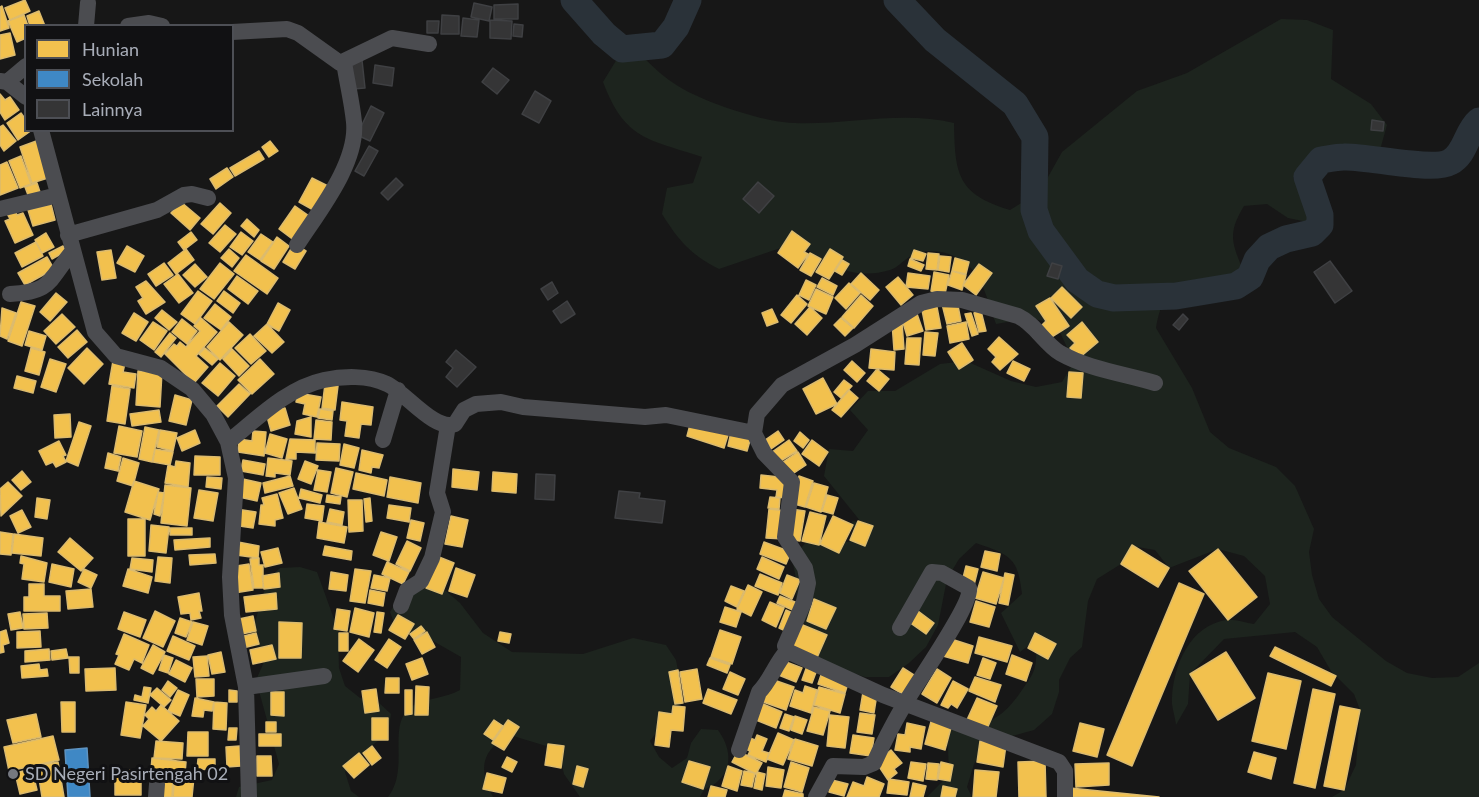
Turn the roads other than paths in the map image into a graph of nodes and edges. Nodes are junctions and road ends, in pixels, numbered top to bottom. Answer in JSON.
{"nodes":[{"id":1,"x":88,"y":3,"type":"dead end"},
{"id":2,"x":86,"y":24,"type":"edge"},
{"id":3,"x":234,"y":32,"type":"edge"},
{"id":4,"x":429,"y":44,"type":"dead end"},
{"id":5,"x":344,"y":63,"type":"junction"},
{"id":6,"x":24,"y":67,"type":"edge"},
{"id":7,"x":4,"y":82,"type":"edge"},
{"id":8,"x":24,"y":96,"type":"edge"},
{"id":9,"x":42,"y":132,"type":"edge"},
{"id":10,"x":58,"y":195,"type":"junction"},
{"id":11,"x":208,"y":198,"type":"dead end"},
{"id":12,"x":0,"y":209,"type":"edge"},
{"id":13,"x":68,"y":235,"type":"junction"},
{"id":14,"x":297,"y":245,"type":"dead end"},
{"id":15,"x":72,"y":252,"type":"junction"},
{"id":16,"x":10,"y":294,"type":"dead end"},
{"id":17,"x":1155,"y":382,"type":"dead end"},
{"id":18,"x":398,"y":390,"type":"junction"},
{"id":19,"x":448,"y":425,"type":"junction"},
{"id":20,"x":754,"y":433,"type":"junction"},
{"id":21,"x":383,"y":440,"type":"dead end"},
{"id":22,"x":228,"y":442,"type":"junction"},
{"id":23,"x":401,"y":606,"type":"dead end"},
{"id":24,"x":900,"y":628,"type":"dead end"},
{"id":25,"x":787,"y":651,"type":"junction"},
{"id":26,"x":324,"y":676,"type":"dead end"},
{"id":27,"x":246,"y":687,"type":"junction"},
{"id":28,"x":904,"y":703,"type":"junction"},
{"id":29,"x":739,"y":750,"type":"dead end"},
{"id":30,"x":249,"y":797,"type":"edge"},
{"id":31,"x":816,"y":797,"type":"edge"},
{"id":32,"x":1065,"y":797,"type":"edge"}],
"edges":[{"from":1,"to":2,"type":"street"},
{"from":3,"to":5,"type":"street"},
{"from":4,"to":5,"type":"street"},
{"from":5,"to":14,"type":"street"},
{"from":6,"to":7,"type":"street"},
{"from":7,"to":8,"type":"street"},
{"from":9,"to":10,"type":"street"},
{"from":10,"to":12,"type":"street"},
{"from":10,"to":13,"type":"street"},
{"from":11,"to":13,"type":"street"},
{"from":13,"to":15,"type":"street"},
{"from":15,"to":16,"type":"street"},
{"from":15,"to":22,"type":"street"},
{"from":17,"to":20,"type":"street"},
{"from":18,"to":19,"type":"street"},
{"from":18,"to":21,"type":"street"},
{"from":18,"to":22,"type":"street"},
{"from":19,"to":20,"type":"street"},
{"from":19,"to":23,"type":"street"},
{"from":20,"to":25,"type":"street"},
{"from":22,"to":27,"type":"street"},
{"from":24,"to":28,"type":"street"},
{"from":25,"to":28,"type":"street"},
{"from":25,"to":29,"type":"street"},
{"from":26,"to":27,"type":"street"},
{"from":27,"to":30,"type":"street"},
{"from":28,"to":31,"type":"street"},
{"from":28,"to":32,"type":"street"}]}
